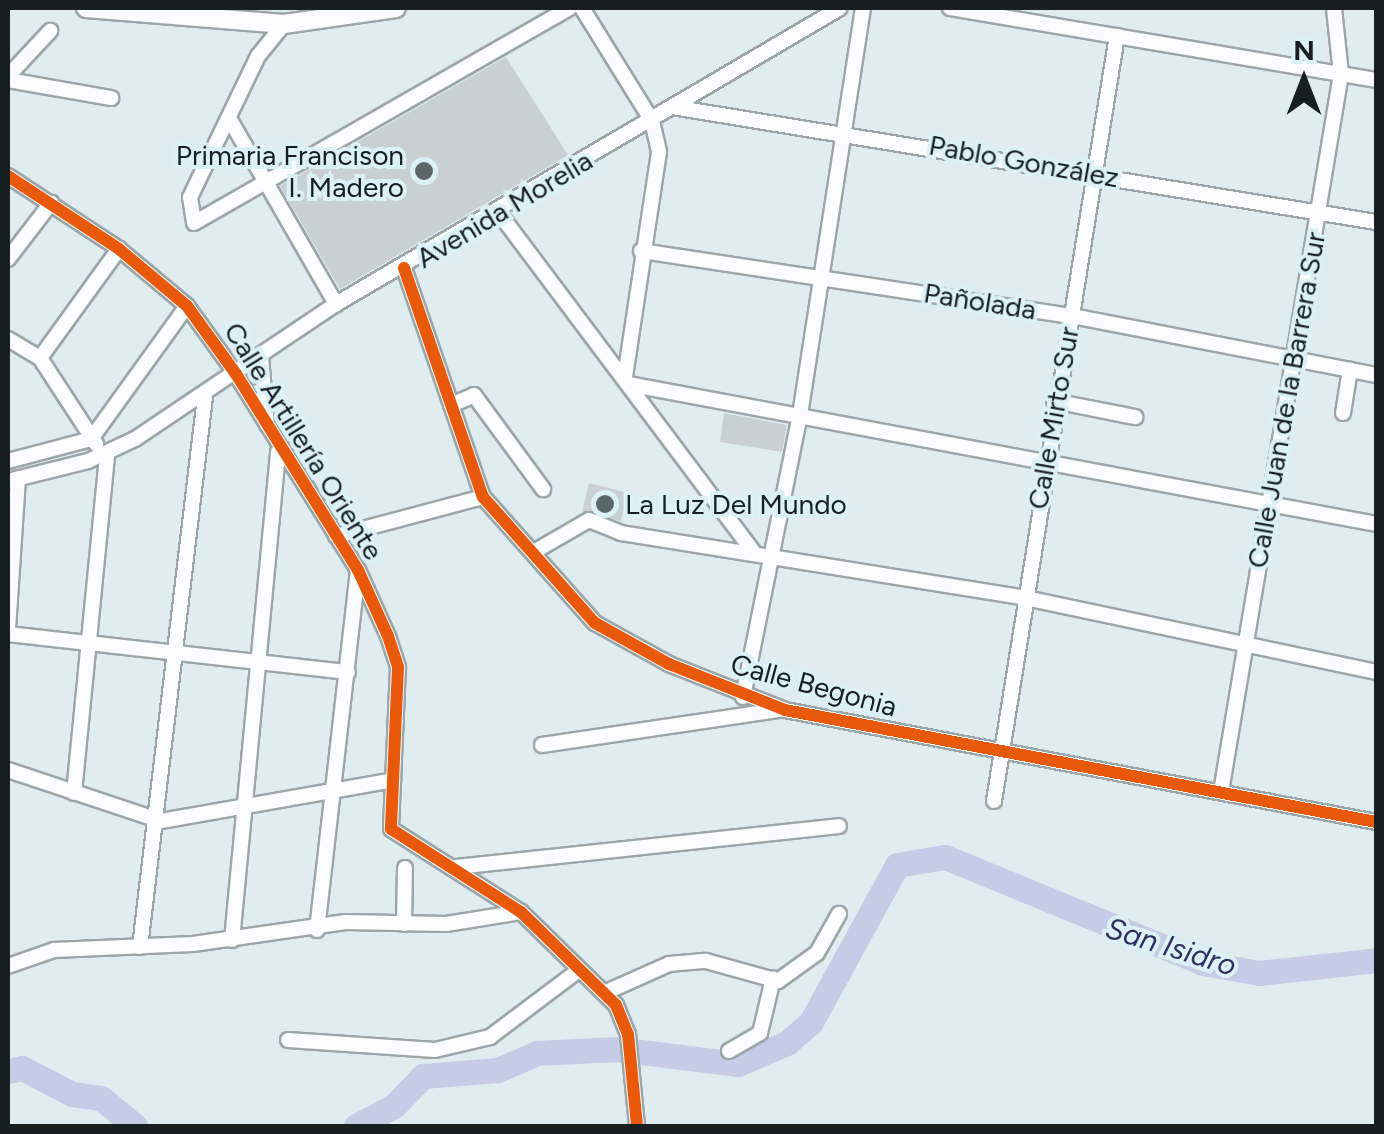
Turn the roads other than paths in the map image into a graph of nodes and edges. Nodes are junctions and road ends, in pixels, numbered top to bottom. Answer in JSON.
{"nodes":[{"id":1,"x":86,"y":8,"type":"edge"},
{"id":2,"x":396,"y":8,"type":"edge"},
{"id":3,"x":570,"y":8,"type":"edge"},
{"id":4,"x":582,"y":8,"type":"edge"},
{"id":5,"x":840,"y":8,"type":"edge"},
{"id":6,"x":862,"y":8,"type":"edge"},
{"id":7,"x":950,"y":8,"type":"edge"},
{"id":8,"x":1334,"y":8,"type":"edge"},
{"id":9,"x":284,"y":24,"type":"junction"},
{"id":10,"x":50,"y":31,"type":"dead end"},
{"id":11,"x":1117,"y":36,"type":"junction"},
{"id":12,"x":1341,"y":74,"type":"junction"},
{"id":13,"x":8,"y":78,"type":"edge"},
{"id":14,"x":1376,"y":80,"type":"edge"},
{"id":15,"x":111,"y":98,"type":"dead end"},
{"id":16,"x":671,"y":107,"type":"junction"},
{"id":17,"x":229,"y":118,"type":"junction"},
{"id":18,"x":652,"y":120,"type":"junction"},
{"id":19,"x":846,"y":130,"type":"junction"},
{"id":20,"x":1096,"y":174,"type":"junction"},
{"id":21,"x":8,"y":176,"type":"edge"},
{"id":22,"x":267,"y":182,"type":"junction"},
{"id":23,"x":51,"y":203,"type":"junction"},
{"id":24,"x":1318,"y":212,"type":"junction"},
{"id":25,"x":499,"y":213,"type":"junction"},
{"id":26,"x":1376,"y":222,"type":"edge"},
{"id":27,"x":119,"y":249,"type":"junction"},
{"id":28,"x":641,"y":251,"type":"junction"},
{"id":29,"x":8,"y":259,"type":"edge"},
{"id":30,"x":404,"y":268,"type":"junction"},
{"id":31,"x":822,"y":275,"type":"junction"},
{"id":32,"x":336,"y":304,"type":"junction"},
{"id":33,"x":186,"y":306,"type":"junction"},
{"id":34,"x":1072,"y":316,"type":"junction"},
{"id":35,"x":11,"y":342,"type":"edge"},
{"id":36,"x":260,"y":357,"type":"junction"},
{"id":37,"x":40,"y":358,"type":"junction"},
{"id":38,"x":1294,"y":359,"type":"junction"},
{"id":39,"x":1350,"y":370,"type":"junction"},
{"id":40,"x":236,"y":374,"type":"junction"},
{"id":41,"x":1376,"y":375,"type":"edge"},
{"id":42,"x":626,"y":380,"type":"junction"},
{"id":43,"x":205,"y":397,"type":"junction"},
{"id":44,"x":1054,"y":401,"type":"junction"},
{"id":45,"x":451,"y":405,"type":"junction"},
{"id":46,"x":1343,"y":413,"type":"dead end"},
{"id":47,"x":800,"y":414,"type":"junction"},
{"id":48,"x":1135,"y":417,"type":"dead end"},
{"id":49,"x":268,"y":436,"type":"junction"},
{"id":50,"x":91,"y":440,"type":"junction"},
{"id":51,"x":278,"y":450,"type":"junction"},
{"id":52,"x":108,"y":454,"type":"junction"},
{"id":53,"x":1045,"y":461,"type":"junction"},
{"id":54,"x":8,"y":462,"type":"edge"},
{"id":55,"x":13,"y":480,"type":"edge"},
{"id":56,"x":543,"y":489,"type":"dead end"},
{"id":57,"x":483,"y":497,"type":"junction"},
{"id":58,"x":1268,"y":503,"type":"junction"},
{"id":59,"x":1376,"y":524,"type":"edge"},
{"id":60,"x":336,"y":536,"type":"junction"},
{"id":61,"x":537,"y":550,"type":"junction"},
{"id":62,"x":753,"y":551,"type":"junction"},
{"id":63,"x":776,"y":554,"type":"junction"},
{"id":64,"x":358,"y":570,"type":"junction"},
{"id":65,"x":1021,"y":597,"type":"junction"},
{"id":66,"x":8,"y":631,"type":"edge"},
{"id":67,"x":90,"y":640,"type":"junction"},
{"id":68,"x":1245,"y":646,"type":"junction"},
{"id":69,"x":176,"y":650,"type":"junction"},
{"id":70,"x":262,"y":658,"type":"junction"},
{"id":71,"x":348,"y":672,"type":"junction"},
{"id":72,"x":1376,"y":672,"type":"edge"},
{"id":73,"x":743,"y":697,"type":"junction"},
{"id":74,"x":785,"y":710,"type":"junction"},
{"id":75,"x":542,"y":745,"type":"dead end"},
{"id":76,"x":998,"y":749,"type":"junction"},
{"id":77,"x":8,"y":770,"type":"edge"},
{"id":78,"x":393,"y":780,"type":"junction"},
{"id":79,"x":333,"y":792,"type":"junction"},
{"id":80,"x":1221,"y":792,"type":"junction"},
{"id":81,"x":74,"y":793,"type":"junction"},
{"id":82,"x":994,"y":801,"type":"dead end"},
{"id":83,"x":248,"y":809,"type":"junction"},
{"id":84,"x":161,"y":820,"type":"junction"},
{"id":85,"x":1376,"y":822,"type":"edge"},
{"id":86,"x":839,"y":826,"type":"dead end"},
{"id":87,"x":456,"y":867,"type":"junction"},
{"id":88,"x":405,"y":868,"type":"dead end"},
{"id":89,"x":521,"y":912,"type":"junction"},
{"id":90,"x":839,"y":914,"type":"dead end"},
{"id":91,"x":404,"y":924,"type":"junction"},
{"id":92,"x":317,"y":930,"type":"junction"},
{"id":93,"x":232,"y":940,"type":"junction"},
{"id":94,"x":140,"y":947,"type":"junction"},
{"id":95,"x":8,"y":966,"type":"edge"},
{"id":96,"x":579,"y":970,"type":"junction"},
{"id":97,"x":772,"y":979,"type":"junction"},
{"id":98,"x":604,"y":993,"type":"junction"},
{"id":99,"x":288,"y":1040,"type":"dead end"},
{"id":100,"x":729,"y":1051,"type":"dead end"},
{"id":101,"x":637,"y":1126,"type":"edge"}],
"edges":[{"from":1,"to":9,"type":"main road"},
{"from":2,"to":9,"type":"main road"},
{"from":3,"to":22,"type":"street"},
{"from":4,"to":18,"type":"street"},
{"from":5,"to":16,"type":"street","name":"Avenida Morelia"},
{"from":6,"to":19,"type":"street"},
{"from":7,"to":11,"type":"street"},
{"from":8,"to":12,"type":"street","name":"Calle Juan de la Barrera Sur"},
{"from":9,"to":17,"type":"street"},
{"from":10,"to":13,"type":"street"},
{"from":11,"to":12,"type":"street"},
{"from":11,"to":20,"type":"street","name":"Calle Mirto Sur"},
{"from":12,"to":14,"type":"street"},
{"from":12,"to":24,"type":"street","name":"Calle Juan de la Barrera Sur"},
{"from":13,"to":15,"type":"street"},
{"from":16,"to":18,"type":"street","name":"Avenida Morelia"},
{"from":16,"to":19,"type":"street","name":"Pablo González"},
{"from":17,"to":22,"type":"street"},
{"from":17,"to":22,"type":"street"},
{"from":18,"to":25,"type":"street","name":"Avenida Morelia"},
{"from":18,"to":28,"type":"street"},
{"from":19,"to":20,"type":"street","name":"Pablo González"},
{"from":19,"to":31,"type":"street"},
{"from":20,"to":24,"type":"street","name":"Pablo González"},
{"from":20,"to":34,"type":"street","name":"Calle Mirto Sur"},
{"from":21,"to":23,"type":"street","name":"Calle Artillería Oriente"},
{"from":22,"to":32,"type":"street"},
{"from":23,"to":27,"type":"street","name":"Calle Artillería Oriente"},
{"from":23,"to":29,"type":"street"},
{"from":24,"to":26,"type":"street","name":"Pablo González"},
{"from":24,"to":38,"type":"street","name":"Calle Juan de la Barrera Sur"},
{"from":25,"to":30,"type":"street","name":"Avenida Morelia"},
{"from":25,"to":42,"type":"street"},
{"from":27,"to":33,"type":"street","name":"Calle Artillería Oriente"},
{"from":27,"to":37,"type":"street"},
{"from":28,"to":31,"type":"street","name":"Pañolada"},
{"from":28,"to":42,"type":"street"},
{"from":30,"to":32,"type":"street","name":"Avenida Morelia"},
{"from":30,"to":45,"type":"street","name":"Calle Begonia"},
{"from":31,"to":34,"type":"street","name":"Pañolada"},
{"from":31,"to":47,"type":"street"},
{"from":32,"to":36,"type":"street","name":"Avenida Morelia"},
{"from":33,"to":40,"type":"street","name":"Calle Artillería Oriente"},
{"from":33,"to":50,"type":"street"},
{"from":34,"to":38,"type":"street","name":"Pañolada"},
{"from":34,"to":44,"type":"street","name":"Calle Mirto Sur"},
{"from":35,"to":37,"type":"street"},
{"from":36,"to":40,"type":"street","name":"Avenida Morelia"},
{"from":36,"to":49,"type":"street"},
{"from":37,"to":50,"type":"street"},
{"from":38,"to":39,"type":"street","name":"Pañolada"},
{"from":38,"to":58,"type":"street","name":"Calle Juan de la Barrera Sur"},
{"from":39,"to":41,"type":"street","name":"Pañolada"},
{"from":39,"to":46,"type":"street"},
{"from":40,"to":43,"type":"street","name":"Avenida Morelia"},
{"from":40,"to":49,"type":"street","name":"Calle Artillería Oriente"},
{"from":42,"to":47,"type":"street"},
{"from":42,"to":62,"type":"street"},
{"from":43,"to":52,"type":"street","name":"Avenida Morelia"},
{"from":43,"to":69,"type":"street"},
{"from":44,"to":48,"type":"street"},
{"from":44,"to":53,"type":"street","name":"Calle Mirto Sur"},
{"from":45,"to":56,"type":"street"},
{"from":45,"to":57,"type":"street","name":"Calle Begonia"},
{"from":47,"to":53,"type":"street"},
{"from":47,"to":63,"type":"street"},
{"from":49,"to":51,"type":"street","name":"Calle Artillería Oriente"},
{"from":50,"to":52,"type":"street"},
{"from":50,"to":54,"type":"street"},
{"from":51,"to":60,"type":"street","name":"Calle Artillería Oriente"},
{"from":51,"to":70,"type":"street"},
{"from":52,"to":55,"type":"street","name":"Avenida Morelia"},
{"from":52,"to":67,"type":"street"},
{"from":53,"to":58,"type":"street"},
{"from":53,"to":65,"type":"street","name":"Calle Mirto Sur"},
{"from":55,"to":66,"type":"street"},
{"from":57,"to":60,"type":"street"},
{"from":57,"to":61,"type":"street","name":"Calle Begonia"},
{"from":58,"to":59,"type":"street"},
{"from":58,"to":68,"type":"street","name":"Calle Juan de la Barrera Sur"},
{"from":60,"to":64,"type":"street","name":"Calle Artillería Oriente"},
{"from":61,"to":62,"type":"street"},
{"from":61,"to":73,"type":"street","name":"Calle Begonia"},
{"from":62,"to":63,"type":"street"},
{"from":63,"to":65,"type":"street"},
{"from":63,"to":73,"type":"street"},
{"from":64,"to":71,"type":"street"},
{"from":64,"to":78,"type":"street","name":"Calle Artillería Oriente"},
{"from":65,"to":68,"type":"street"},
{"from":65,"to":76,"type":"street","name":"Calle Mirto Sur"},
{"from":66,"to":67,"type":"street"},
{"from":67,"to":69,"type":"street"},
{"from":67,"to":81,"type":"street"},
{"from":68,"to":72,"type":"street"},
{"from":68,"to":80,"type":"street","name":"Calle Juan de la Barrera Sur"},
{"from":69,"to":70,"type":"street"},
{"from":69,"to":84,"type":"street"},
{"from":70,"to":71,"type":"street"},
{"from":70,"to":83,"type":"street"},
{"from":71,"to":79,"type":"street"},
{"from":73,"to":74,"type":"street","name":"Calle Begonia"},
{"from":74,"to":75,"type":"street"},
{"from":74,"to":76,"type":"street","name":"Calle Begonia"},
{"from":76,"to":80,"type":"street","name":"Calle Begonia"},
{"from":76,"to":82,"type":"street","name":"Calle Mirto Sur"},
{"from":77,"to":81,"type":"street"},
{"from":78,"to":79,"type":"street"},
{"from":78,"to":87,"type":"street","name":"Calle Artillería Oriente"},
{"from":79,"to":83,"type":"street"},
{"from":79,"to":92,"type":"street"},
{"from":80,"to":85,"type":"street","name":"Calle Begonia"},
{"from":81,"to":84,"type":"street"},
{"from":83,"to":84,"type":"street"},
{"from":83,"to":93,"type":"street"},
{"from":84,"to":94,"type":"street"},
{"from":86,"to":87,"type":"street"},
{"from":87,"to":89,"type":"street","name":"Calle Artillería Oriente"},
{"from":88,"to":91,"type":"street"},
{"from":89,"to":91,"type":"street"},
{"from":89,"to":96,"type":"street","name":"Calle Artillería Oriente"},
{"from":90,"to":97,"type":"street"},
{"from":91,"to":92,"type":"street"},
{"from":92,"to":93,"type":"street"},
{"from":93,"to":94,"type":"street"},
{"from":94,"to":95,"type":"street"},
{"from":96,"to":98,"type":"street","name":"Calle Artillería Oriente"},
{"from":96,"to":99,"type":"street"},
{"from":97,"to":98,"type":"street"},
{"from":97,"to":100,"type":"street"},
{"from":98,"to":101,"type":"street","name":"Calle Artillería Oriente"}]}
